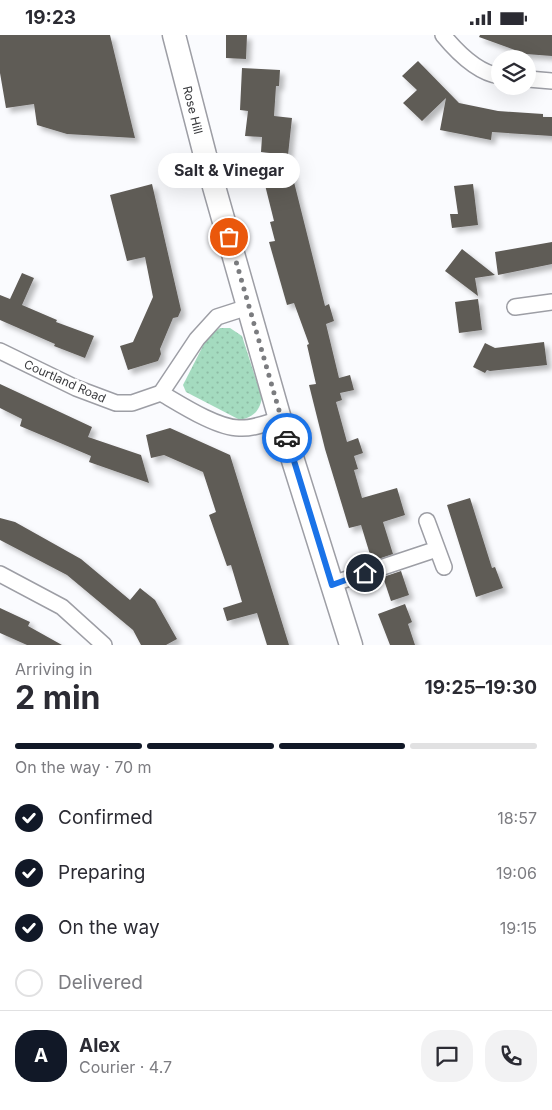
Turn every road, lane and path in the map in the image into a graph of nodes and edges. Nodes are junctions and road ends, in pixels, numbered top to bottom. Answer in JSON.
{"nodes":[{"id":1,"x":174,"y":35,"type":"edge"},
{"id":2,"x":443,"y":35,"type":"edge"},
{"id":3,"x":491,"y":74,"type":"edge"},
{"id":4,"x":536,"y":80,"type":"edge"},
{"id":5,"x":552,"y":81,"type":"edge"},
{"id":6,"x":552,"y":302,"type":"edge"},
{"id":7,"x":248,"y":307,"type":"junction"},
{"id":8,"x":515,"y":307,"type":"dead end"},
{"id":9,"x":0,"y":351,"type":"edge"},
{"id":10,"x":161,"y":393,"type":"junction"},
{"id":11,"x":280,"y":419,"type":"junction"},
{"id":12,"x":427,"y":521,"type":"dead end"},
{"id":13,"x":437,"y":549,"type":"junction"},
{"id":14,"x":444,"y":567,"type":"dead end"},
{"id":15,"x":0,"y":574,"type":"edge"},
{"id":16,"x":332,"y":585,"type":"junction"},
{"id":17,"x":104,"y":645,"type":"edge"},
{"id":18,"x":351,"y":645,"type":"edge"}],
"edges":[{"from":1,"to":7,"type":"main road","name":"Rose Hill"},
{"from":2,"to":3,"type":"street"},
{"from":4,"to":5,"type":"street"},
{"from":6,"to":8,"type":"street"},
{"from":7,"to":10,"type":"street"},
{"from":7,"to":11,"type":"main road","name":"Rose Hill"},
{"from":9,"to":10,"type":"street","name":"Courtland Road"},
{"from":10,"to":11,"type":"street"},
{"from":11,"to":16,"type":"main road","name":"Rose Hill"},
{"from":12,"to":13,"type":"street"},
{"from":13,"to":14,"type":"street"},
{"from":13,"to":16,"type":"street"},
{"from":15,"to":17,"type":"street"},
{"from":16,"to":18,"type":"main road","name":"Rose Hill"}]}
